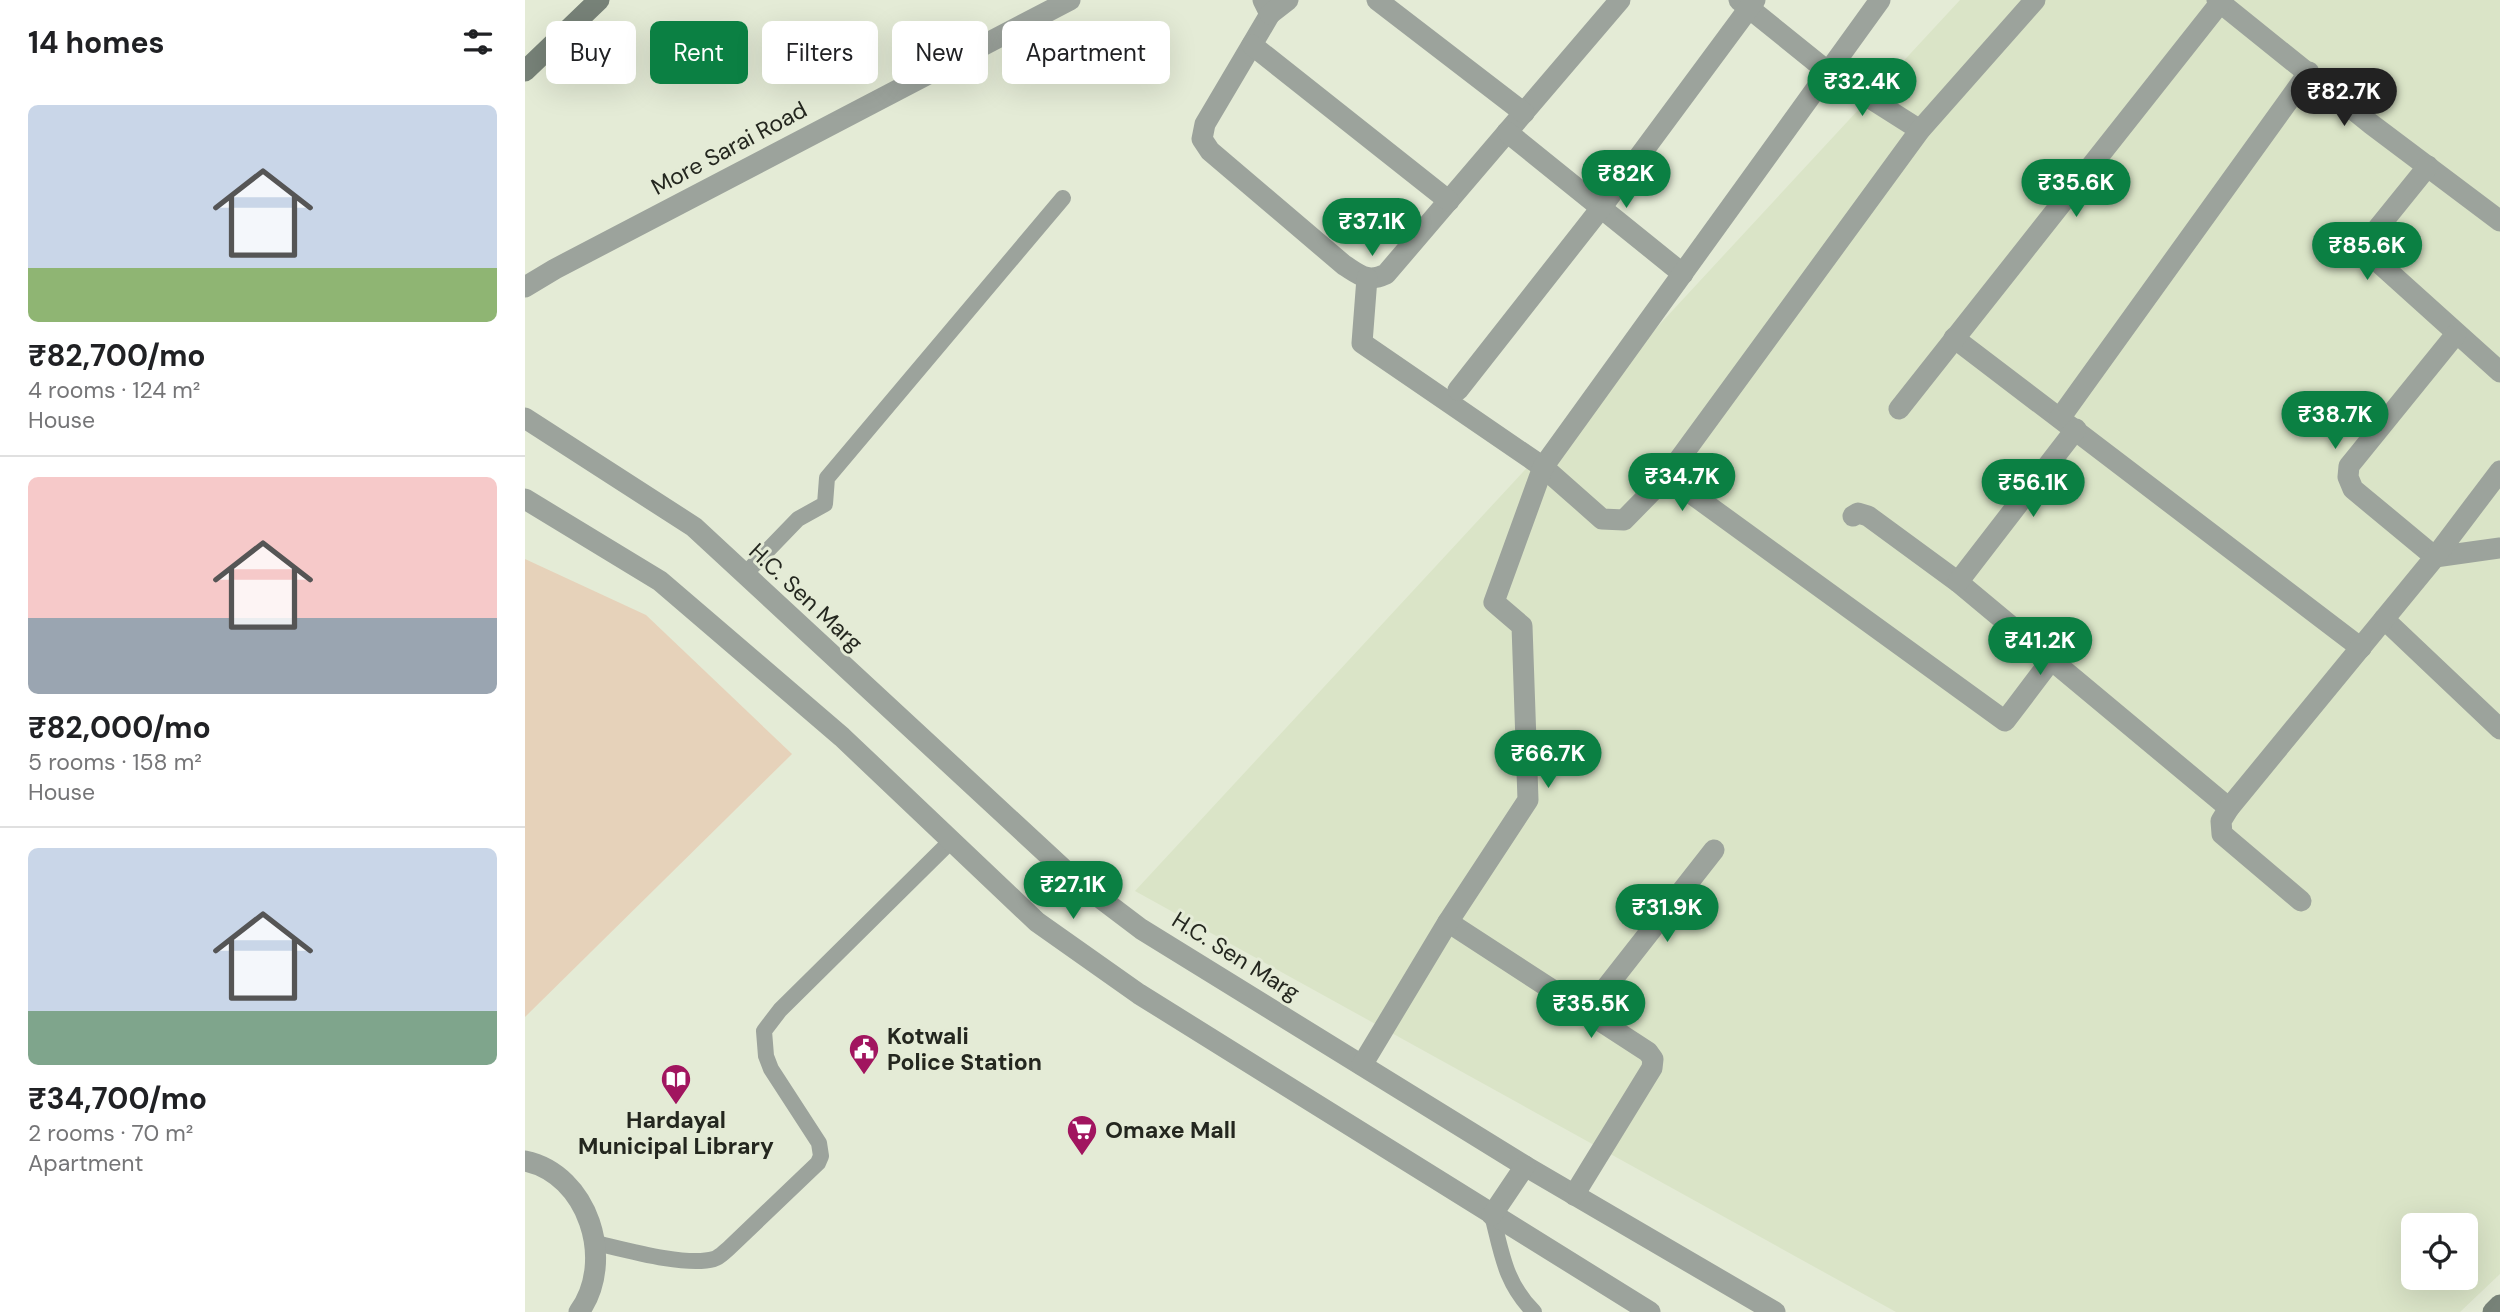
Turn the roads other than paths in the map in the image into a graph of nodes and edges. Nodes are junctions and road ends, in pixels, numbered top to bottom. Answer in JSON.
{"nodes":[{"id":1,"x":599,"y":0,"type":"edge"},
{"id":2,"x":1070,"y":0,"type":"edge"},
{"id":3,"x":1288,"y":0,"type":"edge"},
{"id":4,"x":1377,"y":0,"type":"edge"},
{"id":5,"x":1620,"y":0,"type":"edge"},
{"id":6,"x":1880,"y":0,"type":"edge"},
{"id":7,"x":2035,"y":0,"type":"edge"},
{"id":8,"x":2218,"y":1,"type":"edge"},
{"id":9,"x":1748,"y":3,"type":"edge"},
{"id":10,"x":1267,"y":7,"type":"edge"},
{"id":11,"x":1252,"y":45,"type":"junction"},
{"id":12,"x":525,"y":71,"type":"edge"},
{"id":13,"x":1827,"y":71,"type":"junction"},
{"id":14,"x":2309,"y":72,"type":"junction"},
{"id":15,"x":1524,"y":113,"type":"junction"},
{"id":16,"x":1920,"y":130,"type":"junction"},
{"id":17,"x":1507,"y":132,"type":"junction"},
{"id":18,"x":2428,"y":166,"type":"junction"},
{"id":19,"x":1063,"y":198,"type":"dead end"},
{"id":20,"x":1449,"y":201,"type":"junction"},
{"id":21,"x":1601,"y":208,"type":"junction"},
{"id":22,"x":2500,"y":221,"type":"edge"},
{"id":23,"x":1683,"y":274,"type":"junction"},
{"id":24,"x":1367,"y":278,"type":"junction"},
{"id":25,"x":525,"y":287,"type":"edge"},
{"id":26,"x":2456,"y":334,"type":"junction"},
{"id":27,"x":1955,"y":338,"type":"junction"},
{"id":28,"x":2500,"y":372,"type":"edge"},
{"id":29,"x":1458,"y":390,"type":"dead end"},
{"id":30,"x":1899,"y":409,"type":"dead end"},
{"id":31,"x":525,"y":418,"type":"edge"},
{"id":32,"x":2068,"y":424,"type":"junction"},
{"id":33,"x":1543,"y":467,"type":"junction"},
{"id":34,"x":2500,"y":471,"type":"edge"},
{"id":35,"x":1667,"y":476,"type":"junction"},
{"id":36,"x":525,"y":499,"type":"edge"},
{"id":37,"x":1853,"y":516,"type":"dead end"},
{"id":38,"x":2500,"y":548,"type":"edge"},
{"id":39,"x":2435,"y":557,"type":"junction"},
{"id":40,"x":744,"y":575,"type":"junction"},
{"id":41,"x":1958,"y":582,"type":"junction"},
{"id":42,"x":2384,"y":619,"type":"junction"},
{"id":43,"x":2361,"y":648,"type":"junction"},
{"id":44,"x":2052,"y":659,"type":"junction"},
{"id":45,"x":2500,"y":729,"type":"edge"},
{"id":46,"x":2229,"y":808,"type":"junction"},
{"id":47,"x":952,"y":840,"type":"junction"},
{"id":48,"x":1714,"y":850,"type":"dead end"},
{"id":49,"x":2301,"y":901,"type":"dead end"},
{"id":50,"x":1448,"y":922,"type":"junction"},
{"id":51,"x":1587,"y":1012,"type":"junction"},
{"id":52,"x":1362,"y":1065,"type":"junction"},
{"id":53,"x":525,"y":1161,"type":"edge"},
{"id":54,"x":1525,"y":1166,"type":"junction"},
{"id":55,"x":1574,"y":1195,"type":"junction"},
{"id":56,"x":1492,"y":1215,"type":"junction"},
{"id":57,"x":596,"y":1243,"type":"junction"},
{"id":58,"x":2500,"y":1305,"type":"edge"},
{"id":59,"x":579,"y":1312,"type":"edge"},
{"id":60,"x":1534,"y":1312,"type":"edge"},
{"id":61,"x":1650,"y":1312,"type":"edge"},
{"id":62,"x":1775,"y":1312,"type":"edge"},
{"id":63,"x":2493,"y":1312,"type":"edge"}],
"edges":[{"from":1,"to":12,"type":"main road"},
{"from":2,"to":25,"type":"street","name":"More Sarai Road"},
{"from":3,"to":10,"type":"street"},
{"from":4,"to":15,"type":"street"},
{"from":5,"to":15,"type":"street"},
{"from":6,"to":13,"type":"street"},
{"from":7,"to":16,"type":"street"},
{"from":8,"to":14,"type":"street"},
{"from":8,"to":27,"type":"street"},
{"from":9,"to":13,"type":"street"},
{"from":9,"to":21,"type":"street"},
{"from":10,"to":11,"type":"street"},
{"from":11,"to":20,"type":"street"},
{"from":11,"to":24,"type":"street"},
{"from":13,"to":16,"type":"street"},
{"from":13,"to":23,"type":"street"},
{"from":14,"to":18,"type":"street"},
{"from":14,"to":32,"type":"street"},
{"from":15,"to":17,"type":"street"},
{"from":16,"to":35,"type":"street"},
{"from":17,"to":20,"type":"street"},
{"from":17,"to":21,"type":"street"},
{"from":18,"to":22,"type":"street"},
{"from":18,"to":26,"type":"street"},
{"from":19,"to":40,"type":"lane"},
{"from":20,"to":24,"type":"street"},
{"from":21,"to":23,"type":"street"},
{"from":21,"to":29,"type":"street"},
{"from":23,"to":33,"type":"street"},
{"from":24,"to":33,"type":"street"},
{"from":26,"to":28,"type":"street"},
{"from":26,"to":39,"type":"street"},
{"from":27,"to":30,"type":"street"},
{"from":27,"to":32,"type":"street"},
{"from":31,"to":40,"type":"street","name":"H.C. Sen Marg"},
{"from":32,"to":41,"type":"street"},
{"from":32,"to":43,"type":"street"},
{"from":33,"to":35,"type":"street"},
{"from":33,"to":50,"type":"street"},
{"from":34,"to":39,"type":"street"},
{"from":35,"to":44,"type":"street"},
{"from":36,"to":47,"type":"street"},
{"from":37,"to":41,"type":"street"},
{"from":38,"to":39,"type":"street"},
{"from":39,"to":42,"type":"street"},
{"from":40,"to":52,"type":"street","name":"H.C. Sen Marg"},
{"from":41,"to":44,"type":"street"},
{"from":42,"to":43,"type":"street"},
{"from":42,"to":45,"type":"street"},
{"from":43,"to":46,"type":"street"},
{"from":44,"to":46,"type":"street"},
{"from":46,"to":49,"type":"street"},
{"from":47,"to":56,"type":"street"},
{"from":47,"to":57,"type":"lane"},
{"from":48,"to":51,"type":"street"},
{"from":50,"to":51,"type":"street"},
{"from":50,"to":52,"type":"street"},
{"from":51,"to":55,"type":"street"},
{"from":52,"to":54,"type":"street","name":"H.C. Sen Marg"},
{"from":53,"to":57,"type":"street"},
{"from":54,"to":55,"type":"street","name":"H.C. Sen Marg"},
{"from":54,"to":56,"type":"street"},
{"from":55,"to":62,"type":"street","name":"H.C. Sen Marg"},
{"from":56,"to":60,"type":"lane"},
{"from":56,"to":61,"type":"street"},
{"from":57,"to":59,"type":"street"},
{"from":58,"to":63,"type":"main road"}]}
